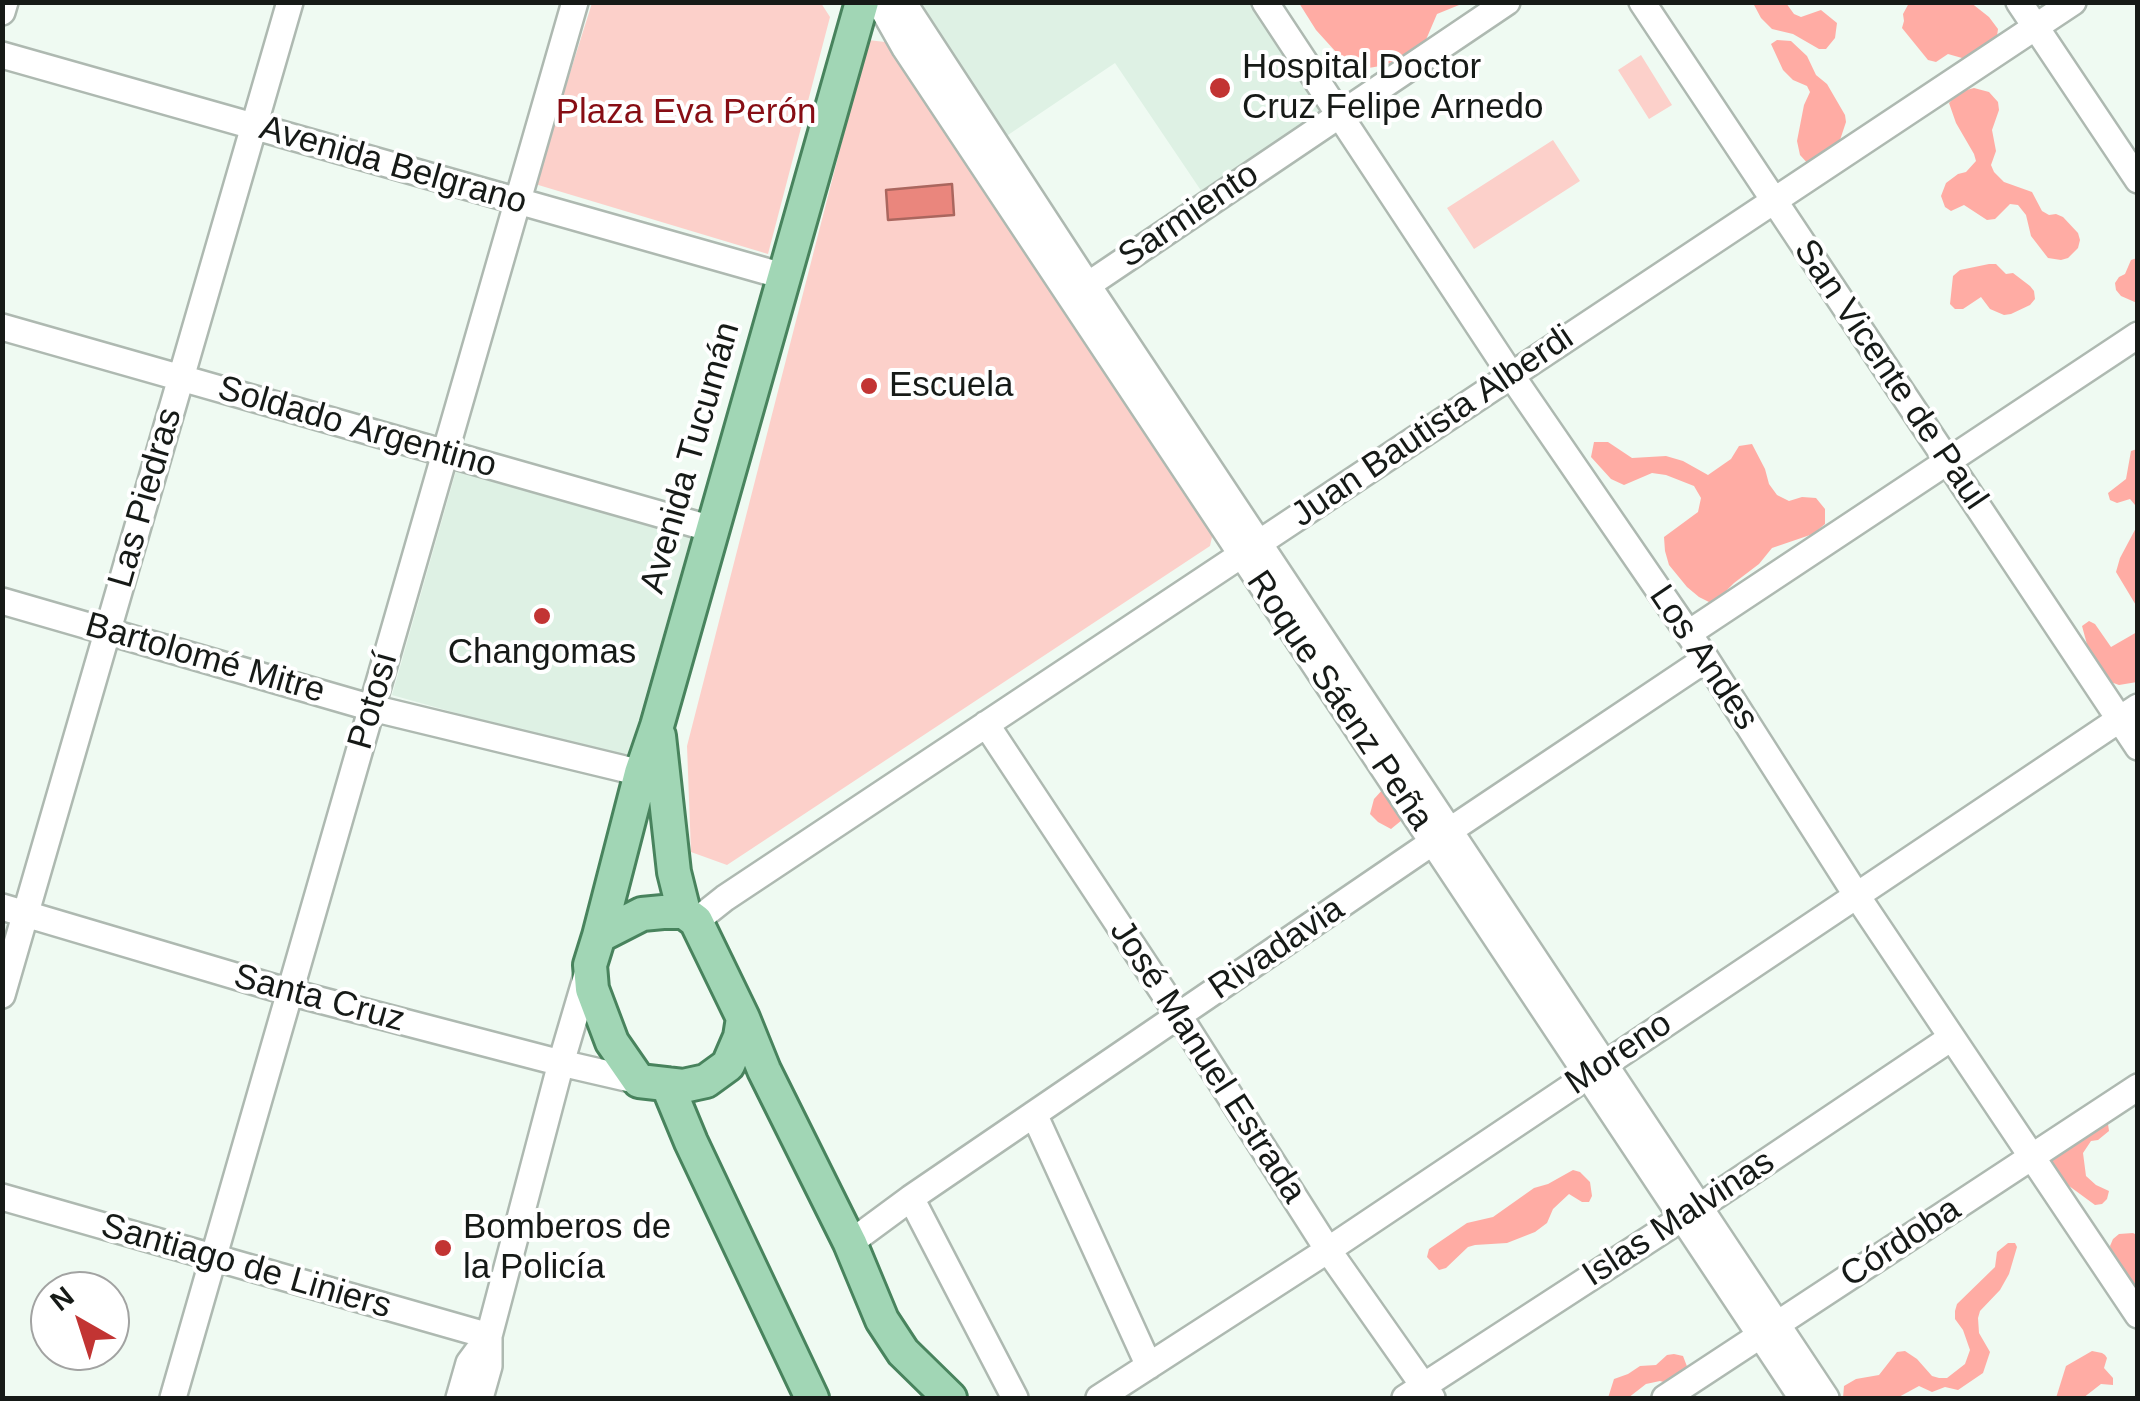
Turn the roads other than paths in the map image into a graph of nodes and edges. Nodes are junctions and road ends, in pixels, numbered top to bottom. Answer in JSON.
{"nodes":[{"id":1,"x":5,"y":2,"type":"edge"},
{"id":2,"x":290,"y":2,"type":"edge"},
{"id":3,"x":575,"y":2,"type":"edge"},
{"id":4,"x":862,"y":2,"type":"edge"},
{"id":5,"x":879,"y":2,"type":"edge"},
{"id":6,"x":903,"y":2,"type":"edge"},
{"id":7,"x":1265,"y":2,"type":"edge"},
{"id":8,"x":1507,"y":2,"type":"edge"},
{"id":9,"x":1642,"y":2,"type":"edge"},
{"id":10,"x":2019,"y":2,"type":"edge"},
{"id":11,"x":2073,"y":2,"type":"edge"},
{"id":12,"x":2,"y":12,"type":"edge"},
{"id":13,"x":2035,"y":26,"type":"junction"},
{"id":14,"x":2,"y":54,"type":"edge"},
{"id":15,"x":1339,"y":114,"type":"junction"},
{"id":16,"x":255,"y":126,"type":"junction"},
{"id":17,"x":2138,"y":180,"type":"edge"},
{"id":18,"x":1774,"y":200,"type":"junction"},
{"id":19,"x":519,"y":202,"type":"junction"},
{"id":20,"x":783,"y":276,"type":"junction"},
{"id":21,"x":1079,"y":290,"type":"junction"},
{"id":22,"x":2,"y":327,"type":"edge"},
{"id":23,"x":2138,"y":335,"type":"edge"},
{"id":24,"x":1511,"y":375,"type":"junction"},
{"id":25,"x":181,"y":378,"type":"junction"},
{"id":26,"x":446,"y":452,"type":"junction"},
{"id":27,"x":1947,"y":461,"type":"junction"},
{"id":28,"x":712,"y":530,"type":"junction"},
{"id":29,"x":1251,"y":549,"type":"junction"},
{"id":30,"x":2,"y":601,"type":"edge"},
{"id":31,"x":107,"y":630,"type":"junction"},
{"id":32,"x":1689,"y":634,"type":"junction"},
{"id":33,"x":1706,"y":659,"type":"junction"},
{"id":34,"x":372,"y":708,"type":"junction"},
{"id":35,"x":2128,"y":713,"type":"edge"},
{"id":36,"x":986,"y":724,"type":"junction"},
{"id":37,"x":657,"y":726,"type":"junction"},
{"id":38,"x":2138,"y":747,"type":"edge"},
{"id":39,"x":641,"y":773,"type":"junction"},
{"id":40,"x":1441,"y":836,"type":"junction"},
{"id":41,"x":1857,"y":896,"type":"junction"},
{"id":42,"x":15,"y":911,"type":"edge"},
{"id":43,"x":690,"y":917,"type":"junction"},
{"id":44,"x":594,"y":951,"type":"junction"},
{"id":45,"x":289,"y":992,"type":"junction"},
{"id":46,"x":2,"y":995,"type":"edge"},
{"id":47,"x":1178,"y":1016,"type":"junction"},
{"id":48,"x":743,"y":1018,"type":"junction"},
{"id":49,"x":1951,"y":1038,"type":"junction"},
{"id":50,"x":560,"y":1064,"type":"junction"},
{"id":51,"x":1596,"y":1070,"type":"junction"},
{"id":52,"x":653,"y":1083,"type":"junction"},
{"id":53,"x":2138,"y":1087,"type":"edge"},
{"id":54,"x":1034,"y":1114,"type":"junction"},
{"id":55,"x":2031,"y":1158,"type":"junction"},
{"id":56,"x":2,"y":1197,"type":"edge"},
{"id":57,"x":911,"y":1198,"type":"junction"},
{"id":58,"x":1691,"y":1212,"type":"junction"},
{"id":59,"x":850,"y":1243,"type":"junction"},
{"id":60,"x":1328,"y":1250,"type":"junction"},
{"id":61,"x":215,"y":1258,"type":"junction"},
{"id":62,"x":2138,"y":1315,"type":"edge"},
{"id":63,"x":1769,"y":1330,"type":"junction"},
{"id":64,"x":489,"y":1336,"type":"junction"},
{"id":65,"x":1149,"y":1366,"type":"junction"},
{"id":66,"x":1420,"y":1394,"type":"edge"},
{"id":67,"x":173,"y":1398,"type":"edge"},
{"id":68,"x":458,"y":1398,"type":"edge"},
{"id":69,"x":480,"y":1398,"type":"edge"},
{"id":70,"x":812,"y":1398,"type":"edge"},
{"id":71,"x":950,"y":1398,"type":"edge"},
{"id":72,"x":1015,"y":1398,"type":"edge"},
{"id":73,"x":1099,"y":1398,"type":"edge"},
{"id":74,"x":1665,"y":1398,"type":"edge"},
{"id":75,"x":1802,"y":1398,"type":"edge"},
{"id":76,"x":1826,"y":1398,"type":"edge"}],
"edges":[{"from":1,"to":12,"type":"street"},
{"from":2,"to":16,"type":"street","name":"Las Piedras"},
{"from":3,"to":19,"type":"street","name":"Potosí"},
{"from":4,"to":20,"type":"main road","name":"Avenida Tucumán"},
{"from":5,"to":21,"type":"street","name":"Roque Sáenz Peña"},
{"from":6,"to":21,"type":"street","name":"Roque Sáenz Peña"},
{"from":7,"to":15,"type":"street","name":"Los Andes"},
{"from":8,"to":15,"type":"street","name":"Sarmiento"},
{"from":9,"to":18,"type":"street","name":"San Vicente de Paul"},
{"from":10,"to":13,"type":"street"},
{"from":11,"to":13,"type":"street","name":"Juan Bautista Alberdi"},
{"from":13,"to":17,"type":"street"},
{"from":13,"to":18,"type":"street","name":"Juan Bautista Alberdi"},
{"from":14,"to":16,"type":"street","name":"Avenida Belgrano"},
{"from":15,"to":21,"type":"street","name":"Sarmiento"},
{"from":15,"to":24,"type":"street","name":"Los Andes"},
{"from":16,"to":19,"type":"street","name":"Avenida Belgrano"},
{"from":16,"to":25,"type":"street","name":"Las Piedras"},
{"from":18,"to":24,"type":"street","name":"Juan Bautista Alberdi"},
{"from":18,"to":27,"type":"street","name":"San Vicente de Paul"},
{"from":19,"to":20,"type":"street","name":"Avenida Belgrano"},
{"from":19,"to":26,"type":"street","name":"Potosí"},
{"from":20,"to":28,"type":"main road","name":"Avenida Tucumán"},
{"from":21,"to":29,"type":"street","name":"Roque Sáenz Peña"},
{"from":22,"to":25,"type":"street","name":"Soldado Argentino"},
{"from":23,"to":27,"type":"street"},
{"from":24,"to":29,"type":"street","name":"Juan Bautista Alberdi"},
{"from":24,"to":32,"type":"street","name":"Los Andes"},
{"from":25,"to":26,"type":"street","name":"Soldado Argentino"},
{"from":25,"to":31,"type":"street","name":"Las Piedras"},
{"from":26,"to":28,"type":"street","name":"Soldado Argentino"},
{"from":26,"to":34,"type":"street","name":"Potosí"},
{"from":27,"to":32,"type":"street"},
{"from":27,"to":35,"type":"street","name":"San Vicente de Paul"},
{"from":28,"to":37,"type":"main road","name":"Avenida Tucumán"},
{"from":29,"to":36,"type":"street","name":"Juan Bautista Alberdi"},
{"from":29,"to":40,"type":"street","name":"Roque Sáenz Peña"},
{"from":30,"to":31,"type":"street","name":"Bartolomé Mitre"},
{"from":31,"to":34,"type":"street","name":"Bartolomé Mitre"},
{"from":31,"to":42,"type":"street","name":"Las Piedras"},
{"from":32,"to":33,"type":"street","name":"Los Andes"},
{"from":33,"to":40,"type":"street","name":"Rivadavia"},
{"from":33,"to":41,"type":"street","name":"Los Andes"},
{"from":34,"to":39,"type":"street","name":"Bartolomé Mitre"},
{"from":34,"to":45,"type":"street","name":"Potosí"},
{"from":35,"to":38,"type":"street","name":"San Vicente de Paul"},
{"from":35,"to":41,"type":"street","name":"Moreno"},
{"from":36,"to":43,"type":"street","name":"Juan Bautista Alberdi"},
{"from":36,"to":47,"type":"street","name":"José Manuel Estrada"},
{"from":37,"to":39,"type":"main road","name":"Avenida Tucumán"},
{"from":37,"to":43,"type":"main road"},
{"from":39,"to":44,"type":"main road","name":"Avenida Tucumán"},
{"from":40,"to":47,"type":"street","name":"Rivadavia"},
{"from":40,"to":51,"type":"street","name":"Roque Sáenz Peña"},
{"from":41,"to":49,"type":"street","name":"Los Andes"},
{"from":41,"to":51,"type":"street","name":"Moreno"},
{"from":42,"to":45,"type":"street","name":"Santa Cruz"},
{"from":42,"to":46,"type":"street","name":"Las Piedras"},
{"from":43,"to":44,"type":"main road"},
{"from":43,"to":48,"type":"main road"},
{"from":44,"to":50,"type":"street","name":"Avenida Tucumán"},
{"from":44,"to":52,"type":"main road"},
{"from":45,"to":50,"type":"street","name":"Santa Cruz"},
{"from":45,"to":61,"type":"street","name":"Potosí"},
{"from":47,"to":54,"type":"street","name":"Rivadavia"},
{"from":47,"to":60,"type":"street","name":"José Manuel Estrada"},
{"from":48,"to":52,"type":"main road"},
{"from":48,"to":59,"type":"main road"},
{"from":49,"to":55,"type":"street","name":"Los Andes"},
{"from":49,"to":58,"type":"street","name":"Islas Malvinas"},
{"from":50,"to":52,"type":"street","name":"Santa Cruz"},
{"from":50,"to":64,"type":"street","name":"Avenida Tucumán"},
{"from":51,"to":58,"type":"street","name":"Roque Sáenz Peña"},
{"from":51,"to":60,"type":"street","name":"Moreno"},
{"from":52,"to":70,"type":"main road"},
{"from":53,"to":55,"type":"street","name":"Córdoba"},
{"from":54,"to":57,"type":"street","name":"Rivadavia"},
{"from":54,"to":65,"type":"street"},
{"from":55,"to":62,"type":"street","name":"Los Andes"},
{"from":55,"to":63,"type":"street","name":"Córdoba"},
{"from":56,"to":61,"type":"street","name":"Santiago de Liniers"},
{"from":57,"to":59,"type":"street","name":"Rivadavia"},
{"from":57,"to":72,"type":"street"},
{"from":58,"to":63,"type":"street","name":"Roque Sáenz Peña"},
{"from":58,"to":66,"type":"street","name":"Islas Malvinas"},
{"from":59,"to":71,"type":"main road"},
{"from":60,"to":65,"type":"street","name":"Moreno"},
{"from":60,"to":66,"type":"street","name":"José Manuel Estrada"},
{"from":61,"to":64,"type":"street","name":"Santiago de Liniers"},
{"from":61,"to":67,"type":"street","name":"Potosí"},
{"from":63,"to":74,"type":"street","name":"Córdoba"},
{"from":63,"to":75,"type":"street","name":"Roque Sáenz Peña"},
{"from":63,"to":76,"type":"street","name":"Roque Sáenz Peña"},
{"from":64,"to":68,"type":"street","name":"Avenida Tucumán"},
{"from":64,"to":69,"type":"street","name":"Avenida Tucumán"},
{"from":65,"to":73,"type":"street","name":"Moreno"}]}
